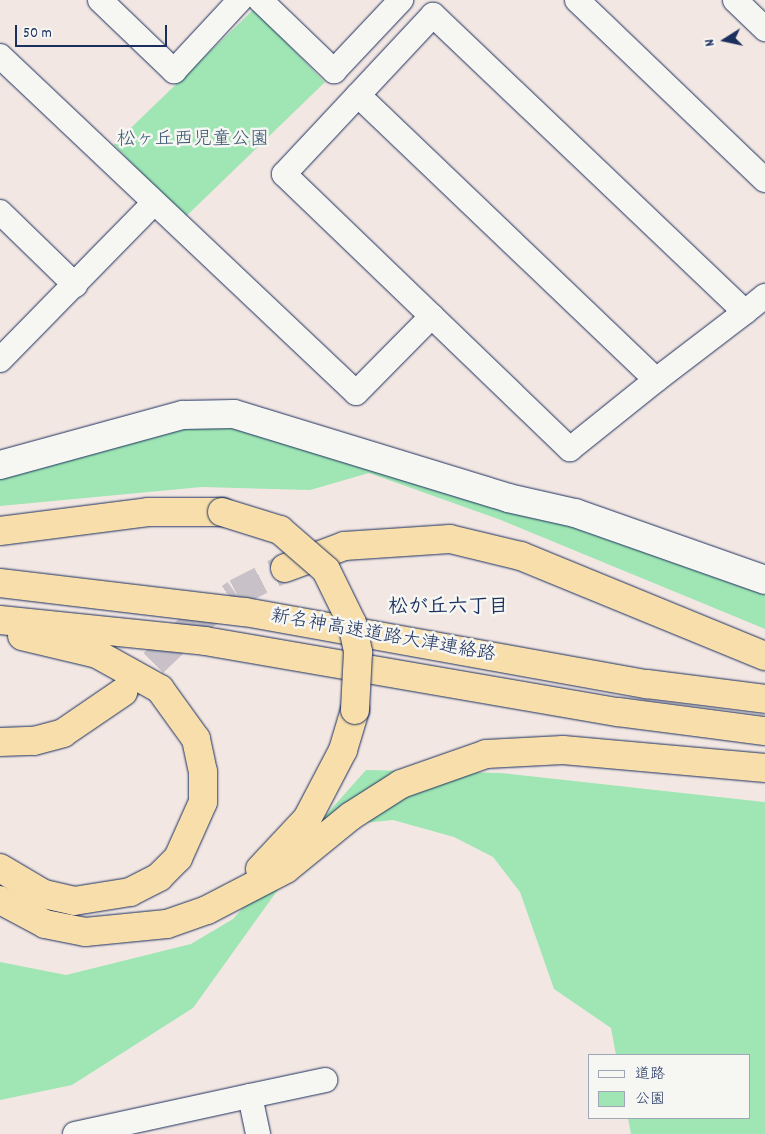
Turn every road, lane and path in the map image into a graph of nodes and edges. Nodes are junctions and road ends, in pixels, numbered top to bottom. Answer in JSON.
{"nodes":[{"id":1,"x":100,"y":0,"type":"edge"},
{"id":2,"x":240,"y":0,"type":"edge"},
{"id":3,"x":260,"y":0,"type":"edge"},
{"id":4,"x":401,"y":0,"type":"edge"},
{"id":5,"x":577,"y":0,"type":"edge"},
{"id":6,"x":735,"y":0,"type":"edge"},
{"id":7,"x":765,"y":28,"type":"edge"},
{"id":8,"x":0,"y":56,"type":"edge"},
{"id":9,"x":358,"y":95,"type":"junction"},
{"id":10,"x":765,"y":180,"type":"edge"},
{"id":11,"x":154,"y":203,"type":"junction"},
{"id":12,"x":0,"y":212,"type":"edge"},
{"id":13,"x":75,"y":285,"type":"junction"},
{"id":14,"x":765,"y":296,"type":"edge"},
{"id":15,"x":745,"y":312,"type":"junction"},
{"id":16,"x":432,"y":316,"type":"junction"},
{"id":17,"x":0,"y":359,"type":"edge"},
{"id":18,"x":656,"y":380,"type":"junction"},
{"id":19,"x":0,"y":465,"type":"edge"},
{"id":20,"x":0,"y":531,"type":"edge"},
{"id":21,"x":285,"y":568,"type":"tunnel mouth"},
{"id":22,"x":765,"y":580,"type":"edge"},
{"id":23,"x":0,"y":583,"type":"edge"},
{"id":24,"x":0,"y":620,"type":"edge"},
{"id":25,"x":0,"y":633,"type":"edge"},
{"id":26,"x":765,"y":656,"type":"edge"},
{"id":27,"x":123,"y":692,"type":"tunnel mouth"},
{"id":28,"x":765,"y":699,"type":"edge"},
{"id":29,"x":765,"y":730,"type":"edge"},
{"id":30,"x":0,"y":742,"type":"edge"},
{"id":31,"x":765,"y":768,"type":"edge"},
{"id":32,"x":0,"y":868,"type":"edge"},
{"id":33,"x":0,"y":900,"type":"edge"},
{"id":34,"x":207,"y":910,"type":"junction"},
{"id":35,"x":325,"y":1080,"type":"dead end"},
{"id":36,"x":250,"y":1096,"type":"junction"},
{"id":37,"x":75,"y":1134,"type":"edge"},
{"id":38,"x":258,"y":1134,"type":"edge"}],
"edges":[{"from":1,"to":2,"type":"street"},
{"from":3,"to":4,"type":"street"},
{"from":5,"to":10,"type":"street"},
{"from":6,"to":7,"type":"street"},
{"from":8,"to":11,"type":"street"},
{"from":9,"to":15,"type":"street"},
{"from":9,"to":16,"type":"street"},
{"from":9,"to":18,"type":"street"},
{"from":11,"to":13,"type":"street"},
{"from":11,"to":16,"type":"street"},
{"from":12,"to":13,"type":"street"},
{"from":13,"to":17,"type":"street"},
{"from":14,"to":15,"type":"street"},
{"from":15,"to":18,"type":"street"},
{"from":16,"to":18,"type":"street"},
{"from":19,"to":22,"type":"street"},
{"from":20,"to":34,"type":"highway","bridge":true},
{"from":21,"to":26,"type":"highway"},
{"from":23,"to":28,"type":"highway","name":"新名神高速道路大津連絡路"},
{"from":24,"to":29,"type":"highway","name":"新名神高速道路大津連絡路"},
{"from":25,"to":32,"type":"highway"},
{"from":27,"to":30,"type":"highway"},
{"from":31,"to":34,"type":"highway"},
{"from":33,"to":34,"type":"highway"},
{"from":35,"to":36,"type":"street"},
{"from":36,"to":37,"type":"street"},
{"from":36,"to":38,"type":"street"}]}
